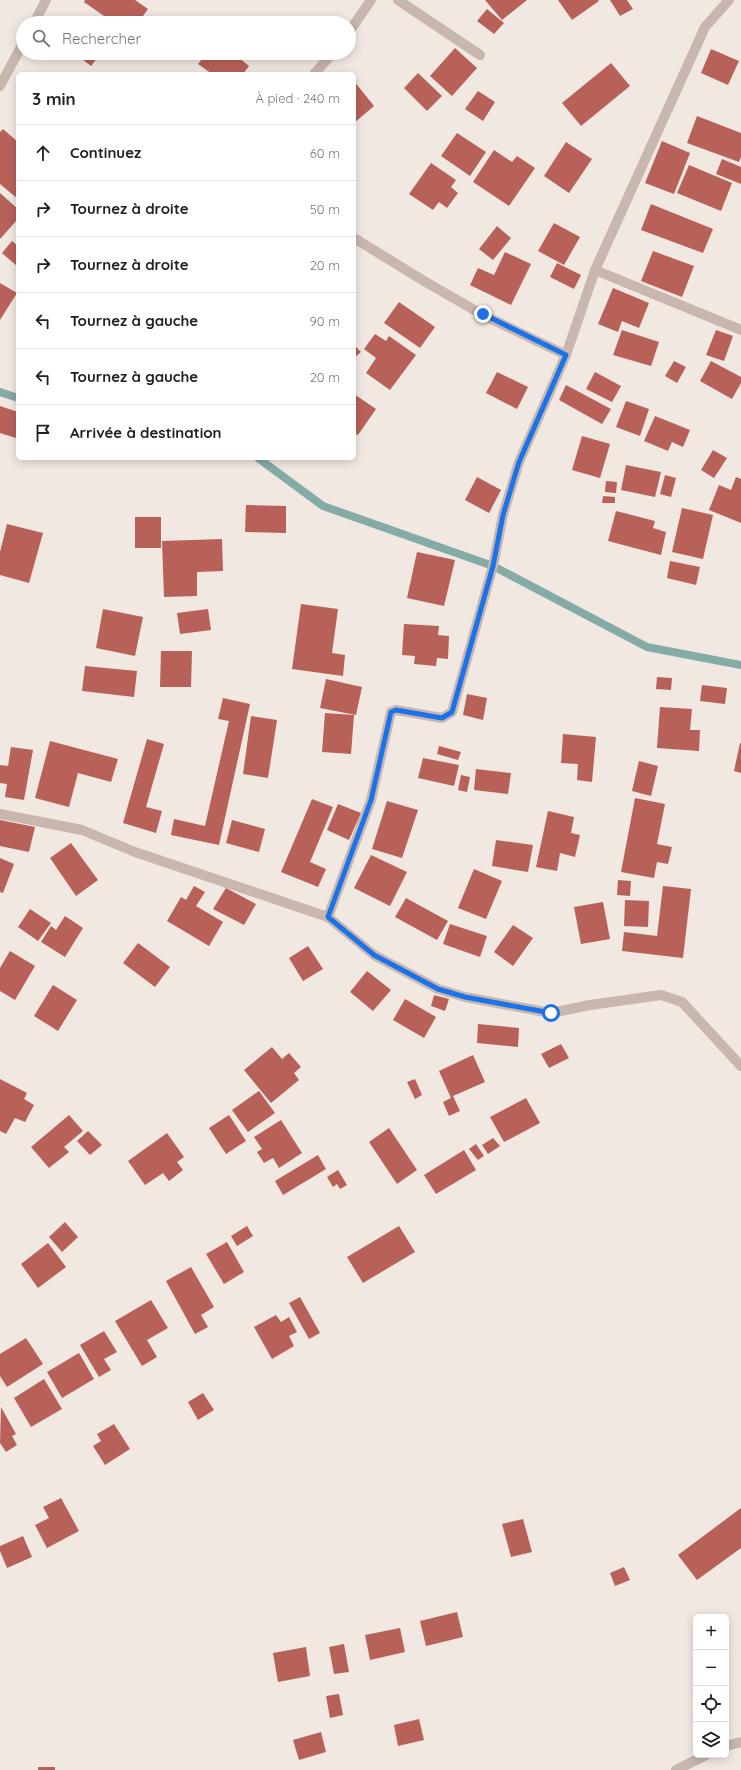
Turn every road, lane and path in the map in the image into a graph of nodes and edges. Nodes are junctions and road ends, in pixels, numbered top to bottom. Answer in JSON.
{"nodes":[{"id":1,"x":46,"y":0,"type":"edge"},
{"id":2,"x":371,"y":0,"type":"edge"},
{"id":3,"x":398,"y":0,"type":"edge"},
{"id":4,"x":729,"y":0,"type":"edge"},
{"id":5,"x":38,"y":16,"type":"edge"},
{"id":6,"x":356,"y":22,"type":"edge"},
{"id":7,"x":16,"y":56,"type":"edge"},
{"id":8,"x":480,"y":56,"type":"dead end"},
{"id":9,"x":327,"y":60,"type":"edge"},
{"id":10,"x":316,"y":72,"type":"edge"},
{"id":11,"x":0,"y":86,"type":"edge"},
{"id":12,"x":356,"y":239,"type":"edge"},
{"id":13,"x":595,"y":270,"type":"junction"},
{"id":14,"x":741,"y":330,"type":"edge"},
{"id":15,"x":566,"y":355,"type":"junction"},
{"id":16,"x":0,"y":814,"type":"edge"},
{"id":17,"x":328,"y":917,"type":"junction"},
{"id":18,"x":741,"y":1066,"type":"edge"},
{"id":19,"x":741,"y":1742,"type":"edge"},
{"id":20,"x":729,"y":1745,"type":"edge"},
{"id":21,"x":700,"y":1758,"type":"edge"},
{"id":22,"x":676,"y":1770,"type":"edge"}],
"edges":[{"from":1,"to":5,"type":"street"},
{"from":2,"to":6,"type":"street"},
{"from":3,"to":8,"type":"street"},
{"from":4,"to":13,"type":"street"},
{"from":7,"to":11,"type":"street"},
{"from":9,"to":10,"type":"street"},
{"from":12,"to":15,"type":"street"},
{"from":13,"to":14,"type":"street"},
{"from":13,"to":15,"type":"street"},
{"from":15,"to":17,"type":"street"},
{"from":16,"to":17,"type":"street"},
{"from":17,"to":18,"type":"street"},
{"from":19,"to":20,"type":"street"},
{"from":21,"to":22,"type":"street"}]}
